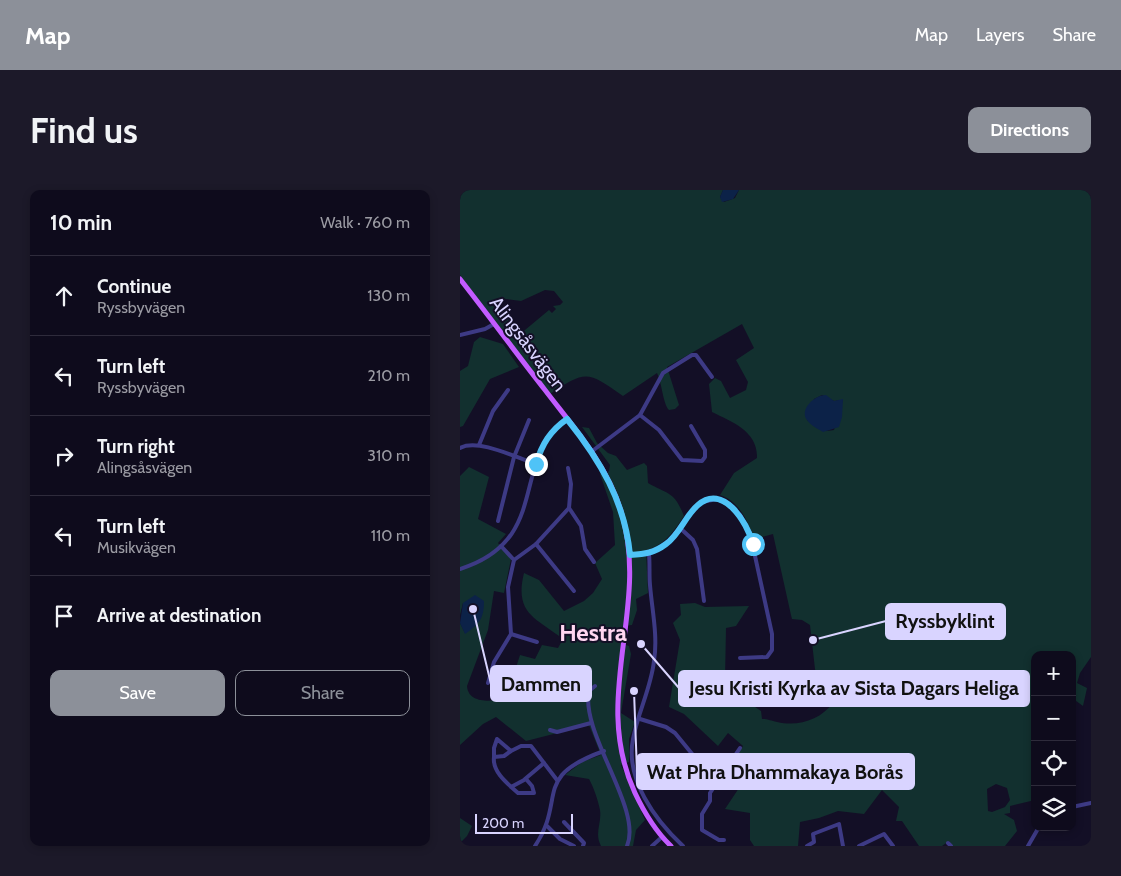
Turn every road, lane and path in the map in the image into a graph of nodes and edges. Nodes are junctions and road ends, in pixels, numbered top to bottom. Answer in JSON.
{"nodes":[{"id":1,"x":460,"y":279,"type":"edge"},
{"id":2,"x":494,"y":324,"type":"junction"},
{"id":3,"x":460,"y":335,"type":"edge"},
{"id":4,"x":712,"y":377,"type":"dead end"},
{"id":5,"x":508,"y":390,"type":"dead end"},
{"id":6,"x":640,"y":415,"type":"junction"},
{"id":7,"x":567,"y":419,"type":"junction"},
{"id":8,"x":529,"y":420,"type":"dead end"},
{"id":9,"x":691,"y":426,"type":"dead end"},
{"id":10,"x":479,"y":445,"type":"junction"},
{"id":11,"x":460,"y":448,"type":"edge"},
{"id":12,"x":591,"y":452,"type":"junction"},
{"id":13,"x":514,"y":457,"type":"junction"},
{"id":14,"x":536,"y":464,"type":"junction"},
{"id":15,"x":568,"y":468,"type":"dead end"},
{"id":16,"x":569,"y":508,"type":"junction"},
{"id":17,"x":498,"y":521,"type":"dead end"},
{"id":18,"x":680,"y":528,"type":"junction"},
{"id":19,"x":536,"y":544,"type":"junction"},
{"id":20,"x":501,"y":546,"type":"junction"},
{"id":21,"x":649,"y":554,"type":"junction"},
{"id":22,"x":630,"y":555,"type":"junction"},
{"id":23,"x":514,"y":560,"type":"junction"},
{"id":24,"x":594,"y":562,"type":"dead end"},
{"id":25,"x":460,"y":569,"type":"edge"},
{"id":26,"x":574,"y":590,"type":"dead end"},
{"id":27,"x":704,"y":601,"type":"dead end"},
{"id":28,"x":510,"y":634,"type":"junction"},
{"id":29,"x":537,"y":642,"type":"dead end"},
{"id":30,"x":740,"y":658,"type":"dead end"},
{"id":31,"x":488,"y":683,"type":"dead end"},
{"id":32,"x":595,"y":686,"type":"dead end"},
{"id":33,"x":640,"y":719,"type":"junction"},
{"id":34,"x":591,"y":723,"type":"junction"},
{"id":35,"x":550,"y":730,"type":"dead end"},
{"id":36,"x":740,"y":748,"type":"dead end"},
{"id":37,"x":511,"y":751,"type":"junction"},
{"id":38,"x":604,"y":751,"type":"junction"},
{"id":39,"x":494,"y":757,"type":"junction"},
{"id":40,"x":544,"y":763,"type":"junction"},
{"id":41,"x":721,"y":775,"type":"junction"},
{"id":42,"x":524,"y":779,"type":"junction"},
{"id":43,"x":557,"y":780,"type":"junction"},
{"id":44,"x":511,"y":787,"type":"junction"},
{"id":45,"x":1091,"y":803,"type":"edge"},
{"id":46,"x":1076,"y":806,"type":"edge"},
{"id":47,"x":564,"y":822,"type":"dead end"},
{"id":48,"x":547,"y":826,"type":"junction"},
{"id":49,"x":1037,"y":831,"type":"edge"},
{"id":50,"x":662,"y":837,"type":"junction"},
{"id":51,"x":724,"y":840,"type":"dead end"},
{"id":52,"x":534,"y":846,"type":"edge"},
{"id":53,"x":574,"y":846,"type":"edge"},
{"id":54,"x":583,"y":846,"type":"edge"},
{"id":55,"x":627,"y":846,"type":"edge"},
{"id":56,"x":652,"y":846,"type":"edge"},
{"id":57,"x":671,"y":846,"type":"edge"},
{"id":58,"x":683,"y":846,"type":"edge"},
{"id":59,"x":807,"y":846,"type":"edge"},
{"id":60,"x":843,"y":846,"type":"edge"},
{"id":61,"x":859,"y":846,"type":"edge"},
{"id":62,"x":893,"y":846,"type":"edge"},
{"id":63,"x":1028,"y":846,"type":"edge"}],
"edges":[{"from":1,"to":2,"type":"main road","name":"Alingsåsvägen"},
{"from":2,"to":3,"type":"street"},
{"from":2,"to":7,"type":"main road","name":"Alingsåsvägen"},
{"from":4,"to":6,"type":"street"},
{"from":5,"to":10,"type":"street"},
{"from":6,"to":9,"type":"street"},
{"from":6,"to":12,"type":"street"},
{"from":7,"to":12,"type":"main road","name":"Alingsåsvägen"},
{"from":7,"to":14,"type":"street"},
{"from":8,"to":13,"type":"street"},
{"from":10,"to":11,"type":"street"},
{"from":10,"to":13,"type":"street"},
{"from":12,"to":22,"type":"main road","name":"Alingsåsvägen"},
{"from":13,"to":14,"type":"street"},
{"from":13,"to":17,"type":"street"},
{"from":14,"to":20,"type":"street"},
{"from":15,"to":16,"type":"street"},
{"from":16,"to":19,"type":"street"},
{"from":16,"to":24,"type":"street"},
{"from":18,"to":21,"type":"street"},
{"from":18,"to":27,"type":"street"},
{"from":18,"to":30,"type":"street"},
{"from":19,"to":23,"type":"street"},
{"from":19,"to":26,"type":"street"},
{"from":20,"to":23,"type":"street"},
{"from":20,"to":25,"type":"street"},
{"from":21,"to":22,"type":"street"},
{"from":21,"to":33,"type":"street"},
{"from":22,"to":50,"type":"main road","name":"Alingsåsvägen"},
{"from":23,"to":28,"type":"street"},
{"from":28,"to":29,"type":"street"},
{"from":28,"to":31,"type":"street"},
{"from":32,"to":34,"type":"street"},
{"from":33,"to":41,"type":"street"},
{"from":33,"to":58,"type":"street"},
{"from":34,"to":35,"type":"street"},
{"from":34,"to":38,"type":"street"},
{"from":36,"to":41,"type":"street"},
{"from":37,"to":39,"type":"street"},
{"from":37,"to":39,"type":"street"},
{"from":37,"to":40,"type":"street"},
{"from":38,"to":43,"type":"street"},
{"from":38,"to":55,"type":"street"},
{"from":39,"to":44,"type":"street"},
{"from":40,"to":42,"type":"street"},
{"from":40,"to":43,"type":"street"},
{"from":41,"to":51,"type":"street"},
{"from":42,"to":44,"type":"street"},
{"from":42,"to":44,"type":"street"},
{"from":43,"to":48,"type":"street"},
{"from":45,"to":46,"type":"street"},
{"from":47,"to":54,"type":"street"},
{"from":48,"to":52,"type":"street"},
{"from":48,"to":53,"type":"street"},
{"from":49,"to":63,"type":"street"},
{"from":50,"to":56,"type":"street"},
{"from":50,"to":57,"type":"main road","name":"Alingsåsvägen"},
{"from":59,"to":60,"type":"street"},
{"from":61,"to":62,"type":"street"}]}
